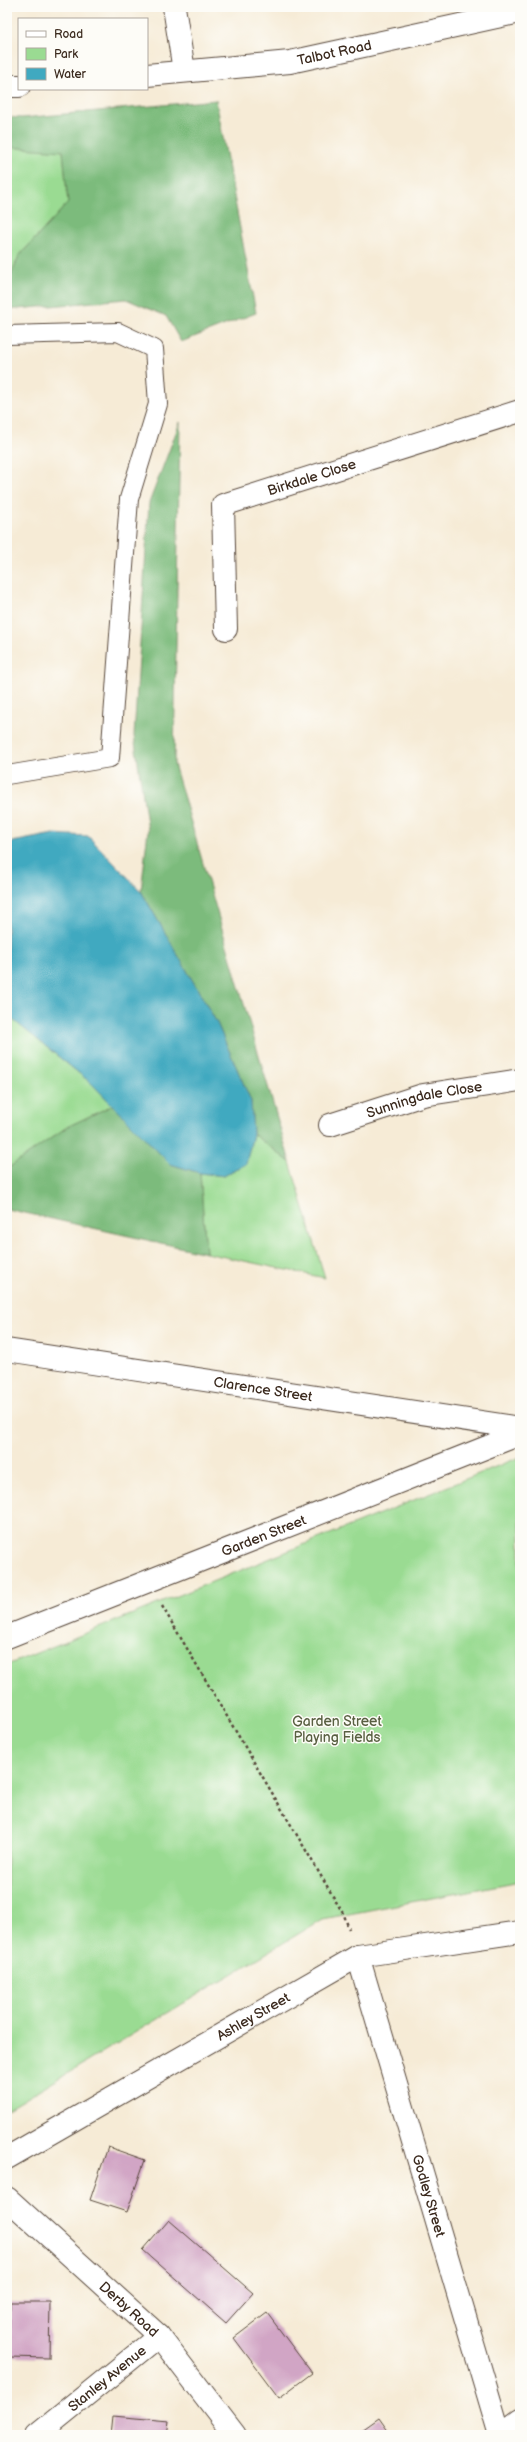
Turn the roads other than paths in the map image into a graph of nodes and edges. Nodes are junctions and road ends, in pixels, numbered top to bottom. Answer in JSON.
{"nodes":[{"id":1,"x":174,"y":7,"type":"edge"},
{"id":2,"x":520,"y":12,"type":"edge"},
{"id":3,"x":184,"y":71,"type":"junction"},
{"id":4,"x":148,"y":75,"type":"edge"},
{"id":5,"x":7,"y":86,"type":"edge"},
{"id":6,"x":18,"y":86,"type":"edge"},
{"id":7,"x":7,"y":335,"type":"edge"},
{"id":8,"x":520,"y":411,"type":"edge"},
{"id":9,"x":226,"y":629,"type":"dead end"},
{"id":10,"x":7,"y":775,"type":"edge"},
{"id":11,"x":520,"y":1080,"type":"edge"},
{"id":12,"x":330,"y":1125,"type":"dead end"},
{"id":13,"x":7,"y":1350,"type":"edge"},
{"id":14,"x":520,"y":1428,"type":"edge"},
{"id":15,"x":520,"y":1434,"type":"edge"},
{"id":16,"x":7,"y":1637,"type":"edge"},
{"id":17,"x":520,"y":1932,"type":"edge"},
{"id":18,"x":358,"y":1956,"type":"junction"},
{"id":19,"x":7,"y":2158,"type":"edge"},
{"id":20,"x":7,"y":2198,"type":"edge"},
{"id":21,"x":159,"y":2336,"type":"junction"},
{"id":22,"x":520,"y":2420,"type":"edge"},
{"id":23,"x":37,"y":2435,"type":"edge"},
{"id":24,"x":235,"y":2435,"type":"edge"},
{"id":25,"x":500,"y":2435,"type":"edge"}],
"edges":[{"from":1,"to":3,"type":"street"},
{"from":2,"to":3,"type":"street","name":"Talbot Road"},
{"from":3,"to":4,"type":"street","name":"Talbot Road"},
{"from":5,"to":6,"type":"street"},
{"from":7,"to":10,"type":"lane"},
{"from":8,"to":9,"type":"street","name":"Birkdale Close"},
{"from":11,"to":12,"type":"street","name":"Sunningdale Close"},
{"from":13,"to":14,"type":"street","name":"Clarence Street"},
{"from":15,"to":16,"type":"street","name":"Garden Street"},
{"from":17,"to":18,"type":"street","name":"Ashley Street"},
{"from":18,"to":19,"type":"street","name":"Ashley Street"},
{"from":18,"to":25,"type":"street","name":"Godley Street"},
{"from":20,"to":21,"type":"street","name":"Derby Road"},
{"from":21,"to":23,"type":"street","name":"Stanley Avenue"},
{"from":21,"to":24,"type":"street","name":"Derby Road"},
{"from":22,"to":25,"type":"street"}]}
